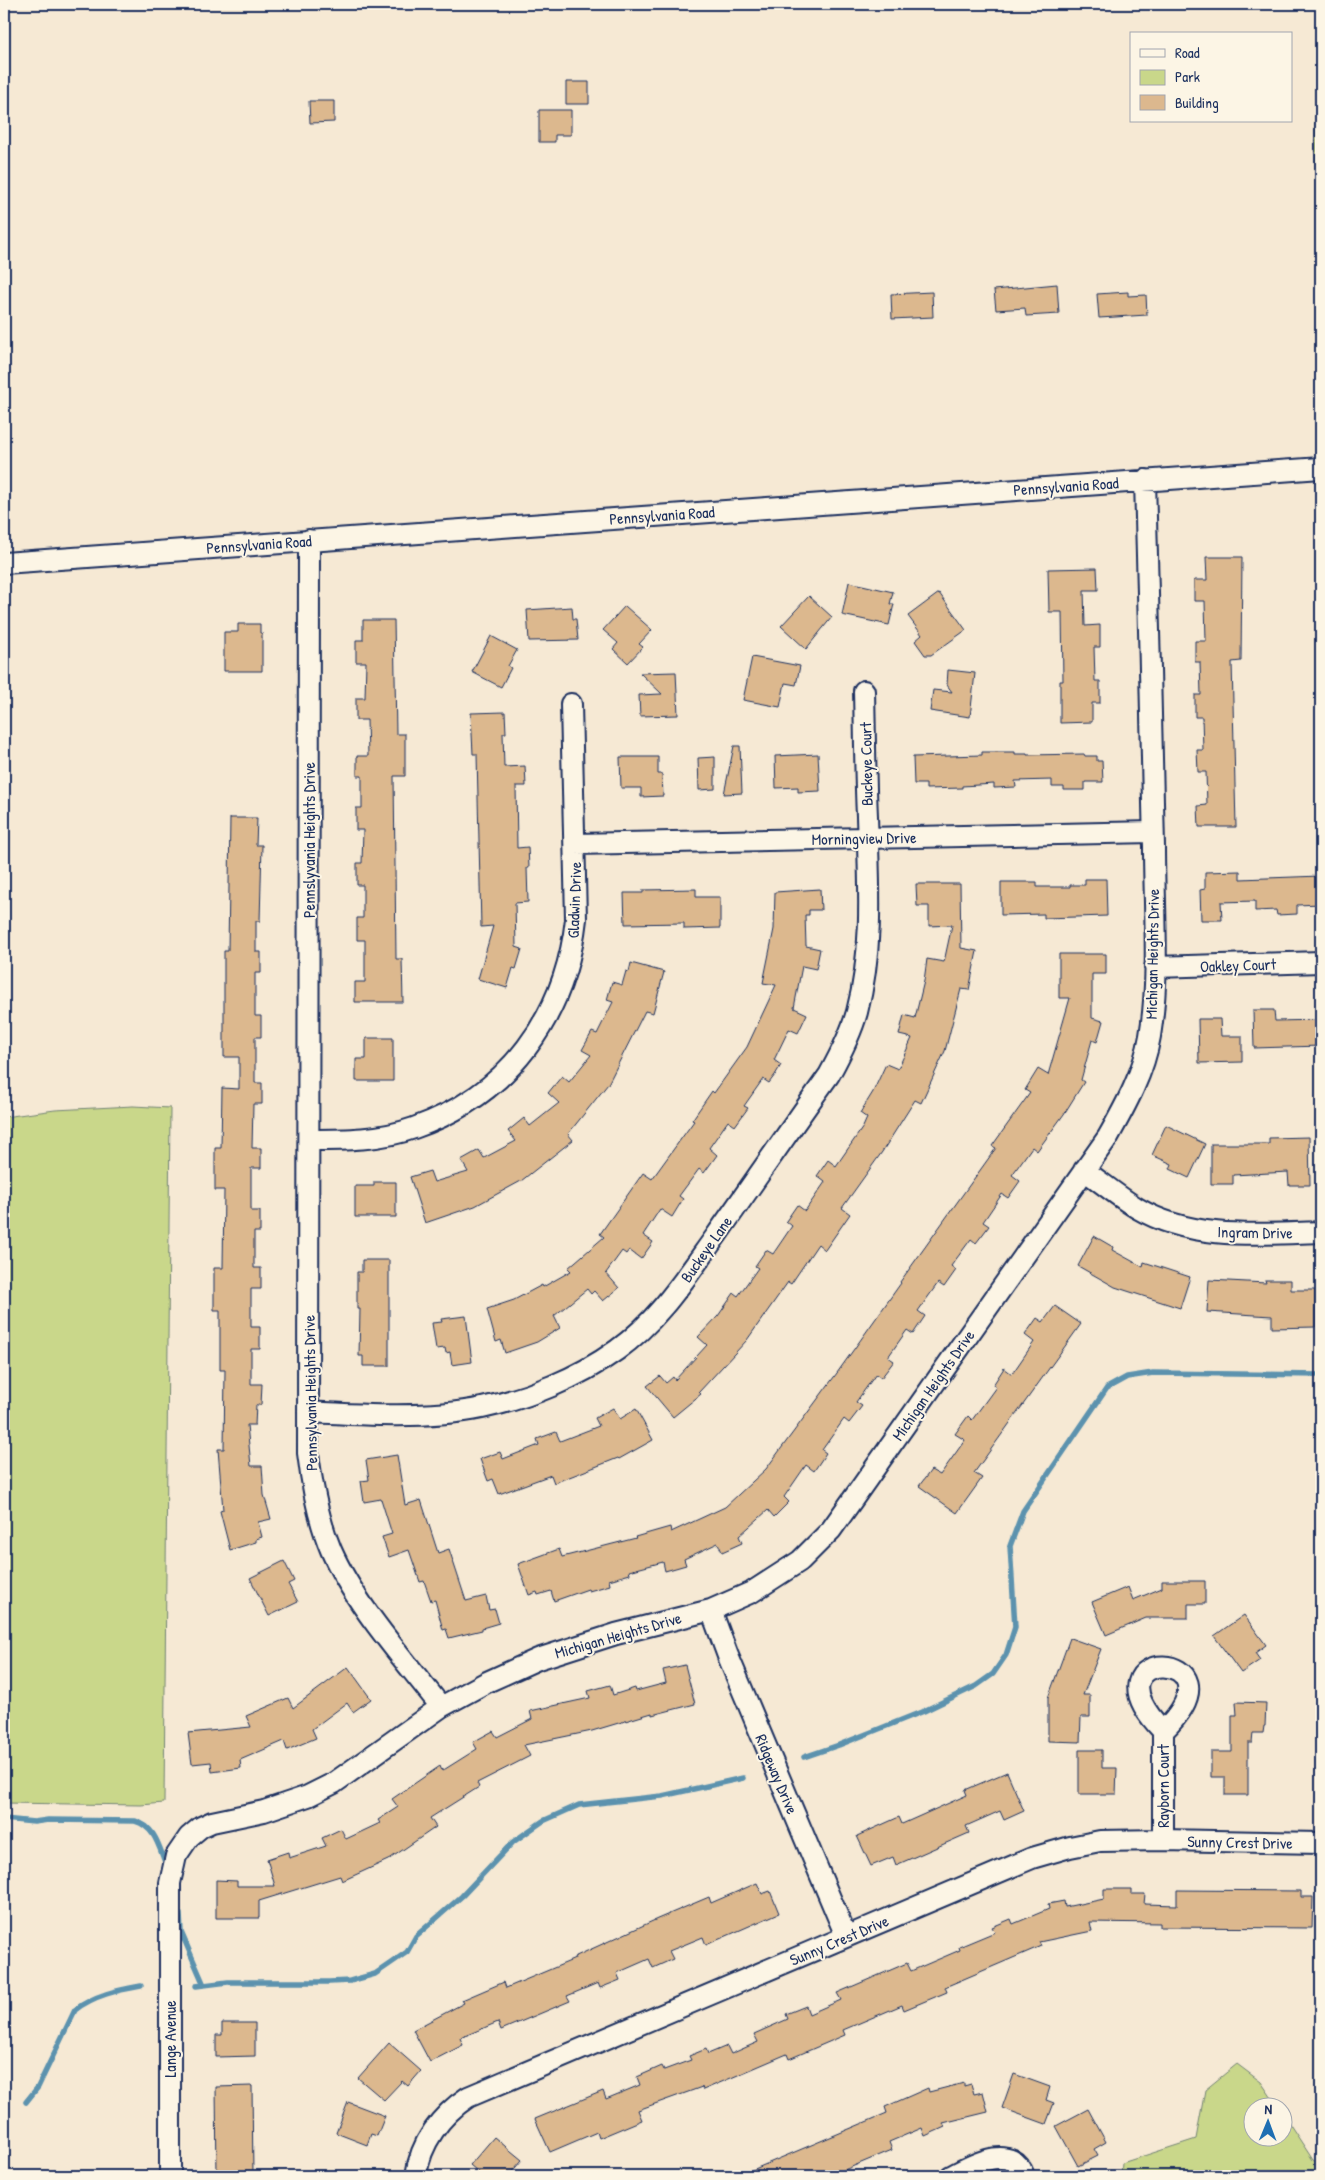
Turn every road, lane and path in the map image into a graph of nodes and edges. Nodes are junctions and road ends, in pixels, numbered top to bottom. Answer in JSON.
{"nodes":[{"id":1,"x":1321,"y":468,"type":"edge"},
{"id":2,"x":1145,"y":480,"type":"junction"},
{"id":3,"x":309,"y":540,"type":"junction"},
{"id":4,"x":4,"y":563,"type":"edge"},
{"id":5,"x":864,"y":691,"type":"dead end"},
{"id":6,"x":571,"y":704,"type":"dead end"},
{"id":7,"x":1153,"y":832,"type":"junction"},
{"id":8,"x":868,"y":838,"type":"junction"},
{"id":9,"x":575,"y":844,"type":"junction"},
{"id":10,"x":1321,"y":962,"type":"edge"},
{"id":11,"x":1155,"y":967,"type":"junction"},
{"id":12,"x":309,"y":1140,"type":"junction"},
{"id":13,"x":1084,"y":1170,"type":"junction"},
{"id":14,"x":1321,"y":1232,"type":"edge"},
{"id":15,"x":308,"y":1412,"type":"junction"},
{"id":16,"x":711,"y":1610,"type":"junction"},
{"id":17,"x":441,"y":1707,"type":"junction"},
{"id":18,"x":1164,"y":1731,"type":"dead end"},
{"id":19,"x":1163,"y":1840,"type":"junction"},
{"id":20,"x":1321,"y":1843,"type":"edge"},
{"id":21,"x":169,"y":1902,"type":"joint"},
{"id":22,"x":846,"y":1936,"type":"junction"},
{"id":23,"x":170,"y":2176,"type":"edge"},
{"id":24,"x":416,"y":2176,"type":"edge"},
{"id":25,"x":951,"y":2176,"type":"edge"},
{"id":26,"x":1024,"y":2176,"type":"edge"}],
"edges":[{"from":1,"to":2,"type":"street","name":"Pennsylvania Road"},
{"from":2,"to":3,"type":"street","name":"Pennsylvania Road"},
{"from":2,"to":7,"type":"street","name":"Michigan Heights Drive"},
{"from":3,"to":4,"type":"street","name":"Pennsylvania Road"},
{"from":3,"to":12,"type":"street","name":"Pennslyvania Heights Drive"},
{"from":5,"to":8,"type":"street","name":"Buckeye Court"},
{"from":6,"to":9,"type":"street","name":"Gladwin Drive"},
{"from":7,"to":8,"type":"street","name":"Morningview Drive"},
{"from":7,"to":11,"type":"street","name":"Michigan Heights Drive"},
{"from":8,"to":9,"type":"street","name":"Morningview Drive"},
{"from":8,"to":15,"type":"street","name":"Buckeye Lane"},
{"from":9,"to":12,"type":"street","name":"Gladwin Drive"},
{"from":10,"to":11,"type":"street","name":"Oakley Court"},
{"from":11,"to":13,"type":"street","name":"Michigan Heights Drive"},
{"from":12,"to":15,"type":"street","name":"Pennsylvania Heights Drive"},
{"from":13,"to":14,"type":"street","name":"Ingram Drive"},
{"from":13,"to":16,"type":"street","name":"Michigan Heights Drive"},
{"from":15,"to":17,"type":"street","name":"Pennsylvania Heights Drive"},
{"from":16,"to":17,"type":"street","name":"Michigan Heights Drive"},
{"from":16,"to":22,"type":"street","name":"Ridgeway Drive"},
{"from":17,"to":21,"type":"street","name":"Michigan Heights Drive"},
{"from":18,"to":19,"type":"street","name":"Rayborn Court"},
{"from":19,"to":20,"type":"street","name":"Sunny Crest Drive"},
{"from":19,"to":22,"type":"street","name":"Sunny Crest Drive"},
{"from":21,"to":23,"type":"street","name":"Lange Avenue"},
{"from":22,"to":24,"type":"street","name":"Sunny Crest Drive"},
{"from":25,"to":26,"type":"street"}]}
